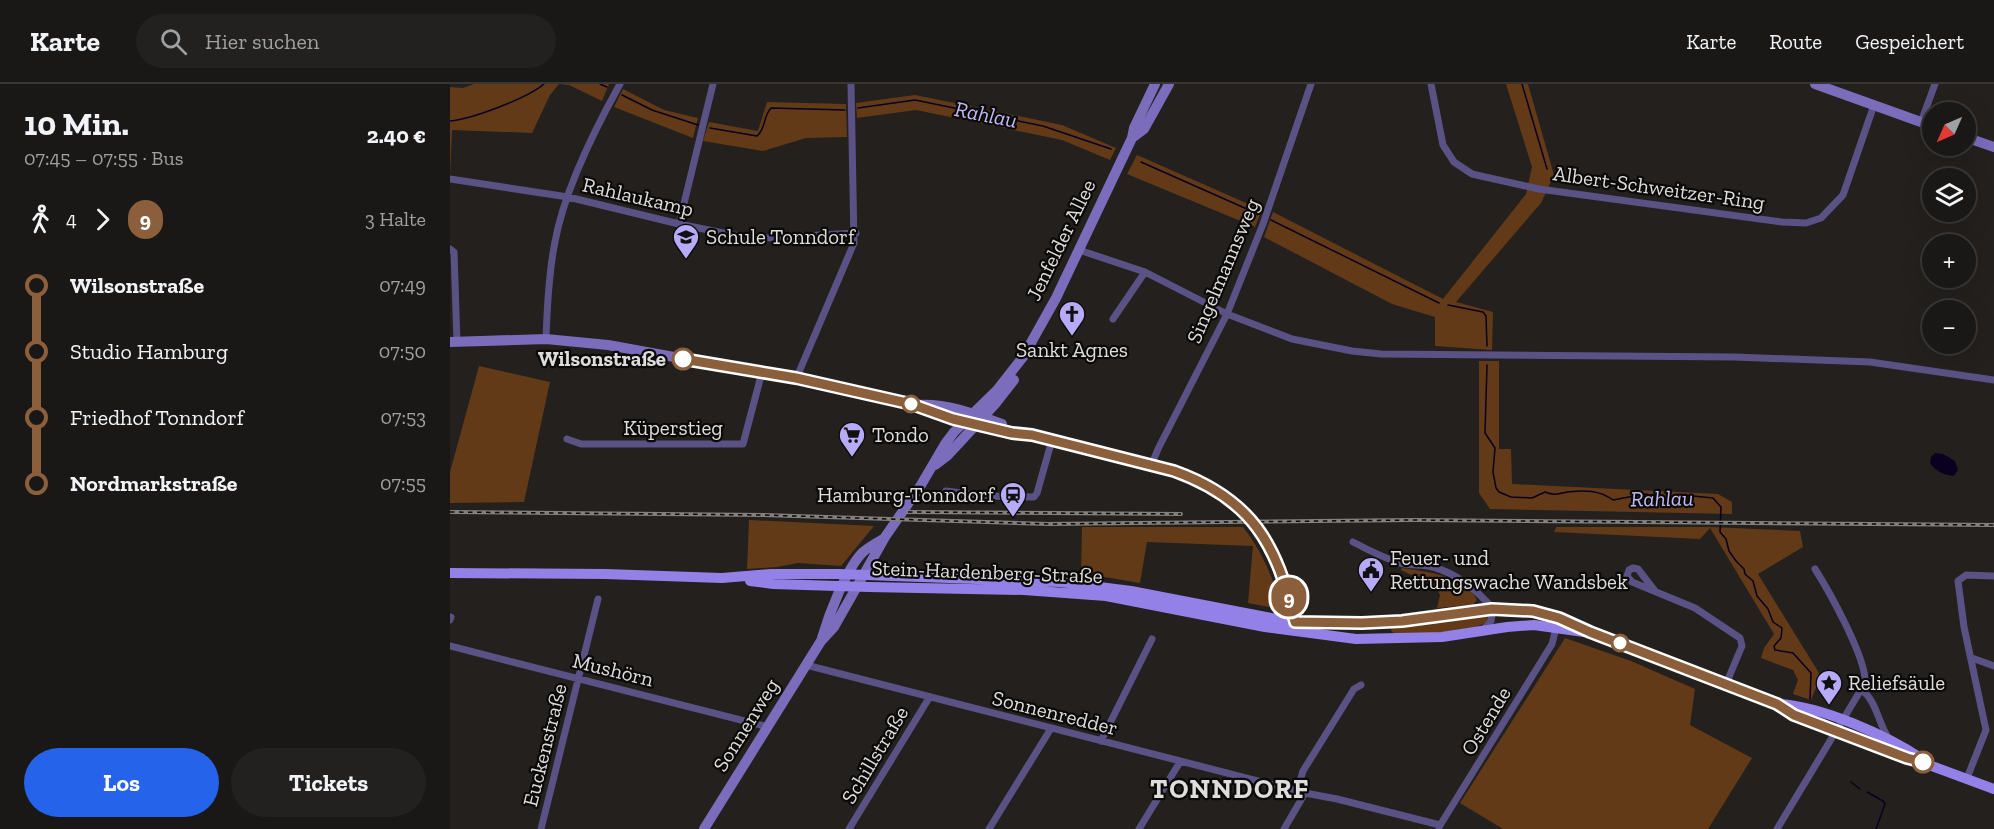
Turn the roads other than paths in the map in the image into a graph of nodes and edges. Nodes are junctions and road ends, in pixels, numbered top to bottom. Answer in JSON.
{"nodes":[{"id":1,"x":620,"y":84,"type":"edge"},
{"id":2,"x":713,"y":84,"type":"edge"},
{"id":3,"x":851,"y":84,"type":"edge"},
{"id":4,"x":1155,"y":84,"type":"edge"},
{"id":5,"x":1169,"y":84,"type":"edge"},
{"id":6,"x":1311,"y":84,"type":"edge"},
{"id":7,"x":1431,"y":84,"type":"edge"},
{"id":8,"x":1815,"y":84,"type":"edge"},
{"id":9,"x":1935,"y":84,"type":"edge"},
{"id":10,"x":1931,"y":102,"type":"edge"},
{"id":11,"x":1874,"y":105,"type":"junction"},
{"id":12,"x":1922,"y":122,"type":"edge"},
{"id":13,"x":1132,"y":138,"type":"junction"},
{"id":14,"x":1976,"y":141,"type":"edge"},
{"id":15,"x":1994,"y":147,"type":"edge"},
{"id":16,"x":450,"y":179,"type":"edge"},
{"id":17,"x":568,"y":197,"type":"junction"},
{"id":18,"x":679,"y":224,"type":"junction"},
{"id":19,"x":855,"y":233,"type":"junction"},
{"id":20,"x":450,"y":249,"type":"edge"},
{"id":21,"x":1079,"y":250,"type":"junction"},
{"id":22,"x":1144,"y":272,"type":"junction"},
{"id":23,"x":1227,"y":314,"type":"junction"},
{"id":24,"x":1113,"y":319,"type":"dead end"},
{"id":25,"x":546,"y":339,"type":"junction"},
{"id":26,"x":453,"y":342,"type":"edge"},
{"id":27,"x":762,"y":372,"type":"junction"},
{"id":28,"x":796,"y":378,"type":"junction"},
{"id":29,"x":1994,"y":380,"type":"edge"},
{"id":30,"x":974,"y":419,"type":"junction"},
{"id":31,"x":567,"y":439,"type":"dead end"},
{"id":32,"x":1052,"y":440,"type":"junction"},
{"id":33,"x":1151,"y":466,"type":"junction"},
{"id":34,"x":946,"y":491,"type":"dead end"},
{"id":35,"x":885,"y":537,"type":"junction"},
{"id":36,"x":1353,"y":542,"type":"dead end"},
{"id":37,"x":1815,"y":569,"type":"dead end"},
{"id":38,"x":450,"y":573,"type":"edge"},
{"id":39,"x":849,"y":575,"type":"junction"},
{"id":40,"x":864,"y":575,"type":"junction"},
{"id":41,"x":1994,"y":576,"type":"edge"},
{"id":42,"x":738,"y":578,"type":"junction"},
{"id":43,"x":843,"y":586,"type":"junction"},
{"id":44,"x":858,"y":587,"type":"junction"},
{"id":45,"x":1655,"y":591,"type":"dead end"},
{"id":46,"x":598,"y":599,"type":"dead end"},
{"id":47,"x":1493,"y":613,"type":"junction"},
{"id":48,"x":1295,"y":627,"type":"junction"},
{"id":49,"x":1507,"y":627,"type":"junction"},
{"id":50,"x":1556,"y":628,"type":"junction"},
{"id":51,"x":1480,"y":632,"type":"junction"},
{"id":52,"x":1590,"y":632,"type":"junction"},
{"id":53,"x":1152,"y":639,"type":"dead end"},
{"id":54,"x":821,"y":641,"type":"junction"},
{"id":55,"x":450,"y":646,"type":"edge"},
{"id":56,"x":1972,"y":658,"type":"junction"},
{"id":57,"x":806,"y":665,"type":"junction"},
{"id":58,"x":1994,"y":666,"type":"edge"},
{"id":59,"x":578,"y":678,"type":"junction"},
{"id":60,"x":1726,"y":684,"type":"junction"},
{"id":61,"x":1360,"y":685,"type":"dead end"},
{"id":62,"x":1862,"y":690,"type":"junction"},
{"id":63,"x":929,"y":698,"type":"junction"},
{"id":64,"x":1839,"y":726,"type":"junction"},
{"id":65,"x":768,"y":727,"type":"junction"},
{"id":66,"x":1050,"y":730,"type":"junction"},
{"id":67,"x":1101,"y":741,"type":"junction"},
{"id":68,"x":1890,"y":741,"type":"junction"},
{"id":69,"x":1180,"y":762,"type":"junction"},
{"id":70,"x":1930,"y":764,"type":"junction"},
{"id":71,"x":1967,"y":778,"type":"junction"},
{"id":72,"x":1994,"y":789,"type":"edge"},
{"id":73,"x":1301,"y":792,"type":"junction"},
{"id":74,"x":1439,"y":827,"type":"edge"},
{"id":75,"x":542,"y":829,"type":"edge"},
{"id":76,"x":704,"y":829,"type":"edge"},
{"id":77,"x":849,"y":829,"type":"edge"},
{"id":78,"x":989,"y":829,"type":"edge"},
{"id":79,"x":1140,"y":829,"type":"edge"},
{"id":80,"x":1284,"y":829,"type":"edge"},
{"id":81,"x":1777,"y":829,"type":"edge"}],
"edges":[{"from":1,"to":17,"type":"street"},
{"from":2,"to":18,"type":"street"},
{"from":3,"to":19,"type":"street"},
{"from":4,"to":13,"type":"main road","name":"Jenfelder Allee"},
{"from":5,"to":13,"type":"main road","name":"Jenfelder Allee"},
{"from":6,"to":23,"type":"street","name":"Singelmannsweg"},
{"from":7,"to":11,"type":"street","name":"Albert-Schweitzer-Ring"},
{"from":8,"to":11,"type":"main road"},
{"from":9,"to":10,"type":"street"},
{"from":11,"to":12,"type":"main road"},
{"from":13,"to":21,"type":"main road","name":"Jenfelder Allee"},
{"from":14,"to":15,"type":"main road"},
{"from":16,"to":17,"type":"street","name":"Rahlaukamp"},
{"from":17,"to":18,"type":"street","name":"Rahlaukamp"},
{"from":17,"to":25,"type":"street"},
{"from":18,"to":19,"type":"street","name":"Rahlaukamp"},
{"from":19,"to":28,"type":"street"},
{"from":20,"to":26,"type":"street"},
{"from":21,"to":22,"type":"street"},
{"from":21,"to":30,"type":"main road","name":"Jenfelder Allee"},
{"from":22,"to":23,"type":"street"},
{"from":22,"to":24,"type":"street"},
{"from":23,"to":29,"type":"street"},
{"from":23,"to":33,"type":"street","name":"Singelmannsweg"},
{"from":25,"to":26,"type":"main road"},
{"from":25,"to":27,"type":"main road"},
{"from":27,"to":28,"type":"main road"},
{"from":27,"to":31,"type":"street","name":"Küperstieg"},
{"from":28,"to":30,"type":"main road"},
{"from":30,"to":32,"type":"main road"},
{"from":30,"to":35,"type":"main road","name":"Sonnenweg"},
{"from":32,"to":33,"type":"main road"},
{"from":32,"to":34,"type":"street"},
{"from":33,"to":48,"type":"main road"},
{"from":35,"to":39,"type":"main road","name":"Sonnenweg"},
{"from":35,"to":40,"type":"main road","name":"Sonnenweg"},
{"from":36,"to":47,"type":"street"},
{"from":37,"to":62,"type":"street"},
{"from":38,"to":42,"type":"main road","name":"Stein-Hardenberg-Straße"},
{"from":39,"to":40,"type":"main road","name":"Stein-Hardenberg-Straße"},
{"from":39,"to":42,"type":"main road","name":"Stein-Hardenberg-Straße"},
{"from":39,"to":43,"type":"main road","name":"Sonnenweg"},
{"from":40,"to":44,"type":"main road","name":"Sonnenweg"},
{"from":40,"to":48,"type":"main road","name":"Stein-Hardenberg-Straße"},
{"from":41,"to":56,"type":"street"},
{"from":42,"to":43,"type":"main road","name":"Stein-Hardenberg-Straße"},
{"from":43,"to":44,"type":"main road","name":"Stein-Hardenberg-Straße"},
{"from":43,"to":54,"type":"main road","name":"Sonnenweg"},
{"from":44,"to":48,"type":"main road","name":"Stein-Hardenberg-Straße"},
{"from":44,"to":54,"type":"main road","name":"Sonnenweg"},
{"from":45,"to":60,"type":"street"},
{"from":46,"to":59,"type":"street","name":"Euckenstraße"},
{"from":47,"to":48,"type":"main road","name":"Stein-Hardenberg-Straße"},
{"from":47,"to":49,"type":"street"},
{"from":47,"to":51,"type":"street"},
{"from":47,"to":52,"type":"main road","name":"Stein-Hardenberg-Straße"},
{"from":48,"to":51,"type":"main road","name":"Stein-Hardenberg-Straße"},
{"from":49,"to":50,"type":"main road","name":"Stein-Hardenberg-Straße"},
{"from":49,"to":51,"type":"main road","name":"Stein-Hardenberg-Straße"},
{"from":50,"to":52,"type":"main road","name":"Stein-Hardenberg-Straße"},
{"from":50,"to":74,"type":"street","name":"Ostende"},
{"from":52,"to":60,"type":"main road"},
{"from":53,"to":67,"type":"street"},
{"from":54,"to":57,"type":"main road","name":"Sonnenweg"},
{"from":55,"to":59,"type":"street","name":"Mushörn"},
{"from":56,"to":58,"type":"street"},
{"from":56,"to":71,"type":"street"},
{"from":57,"to":63,"type":"street","name":"Sonnenredder"},
{"from":57,"to":65,"type":"main road","name":"Sonnenweg"},
{"from":59,"to":65,"type":"street","name":"Mushörn"},
{"from":59,"to":75,"type":"street","name":"Euckenstraße"},
{"from":60,"to":64,"type":"main road"},
{"from":61,"to":73,"type":"street"},
{"from":62,"to":64,"type":"street"},
{"from":62,"to":68,"type":"street"},
{"from":63,"to":66,"type":"street","name":"Sonnenredder"},
{"from":63,"to":77,"type":"street","name":"Schillstraße"},
{"from":64,"to":68,"type":"main road"},
{"from":64,"to":70,"type":"main road"},
{"from":64,"to":81,"type":"street"},
{"from":65,"to":76,"type":"main road","name":"Sonnenweg"},
{"from":66,"to":67,"type":"street","name":"Sonnenredder"},
{"from":66,"to":78,"type":"street"},
{"from":67,"to":69,"type":"street","name":"Sonnenredder"},
{"from":68,"to":70,"type":"main road"},
{"from":69,"to":73,"type":"street","name":"Sonnenredder"},
{"from":69,"to":79,"type":"street"},
{"from":70,"to":71,"type":"main road"},
{"from":71,"to":72,"type":"main road"},
{"from":73,"to":74,"type":"street","name":"Sonnenredder"},
{"from":73,"to":80,"type":"street"}]}
